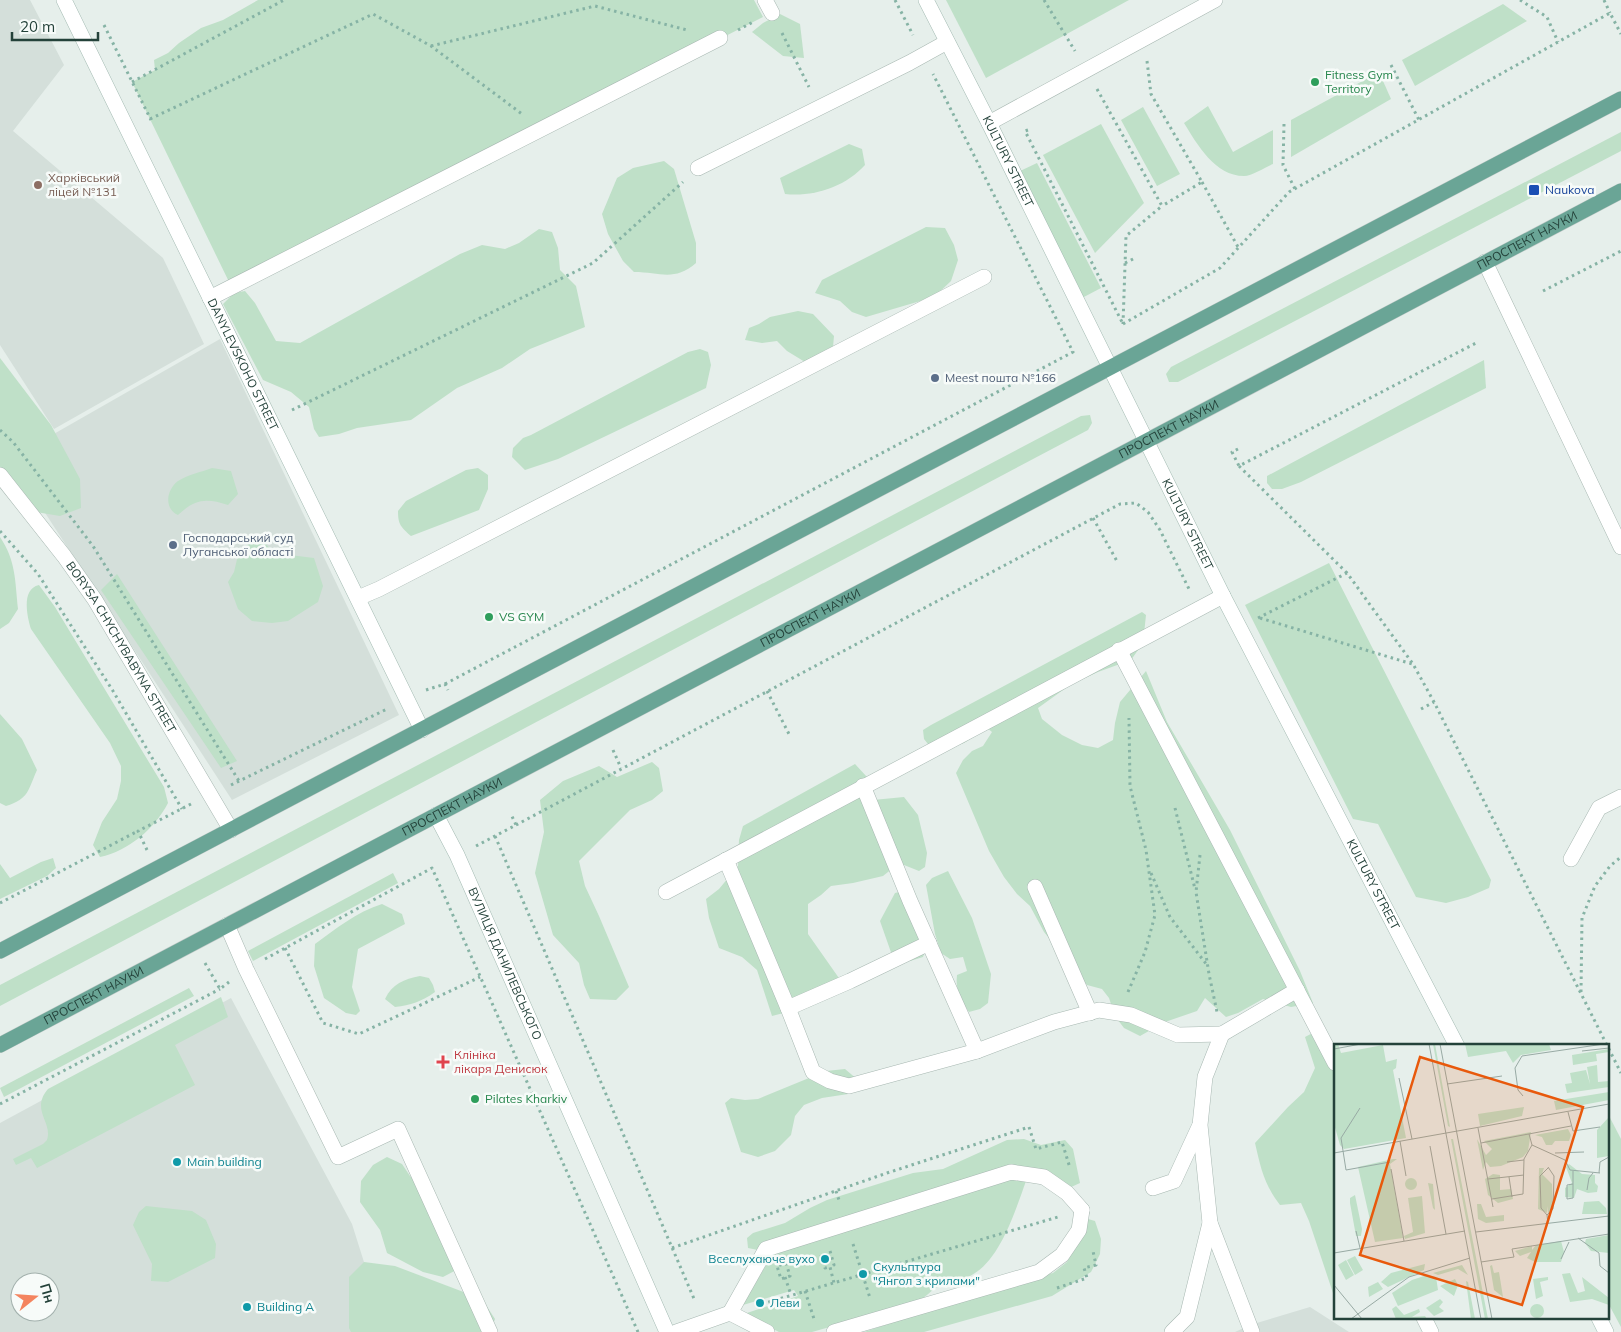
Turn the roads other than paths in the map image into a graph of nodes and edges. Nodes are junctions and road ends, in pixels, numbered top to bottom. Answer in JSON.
{"nodes":[{"id":1,"x":64,"y":0,"type":"edge"},
{"id":2,"x":926,"y":0,"type":"edge"},
{"id":3,"x":1214,"y":0,"type":"edge"},
{"id":4,"x":720,"y":38,"type":"road end"},
{"id":5,"x":947,"y":42,"type":"junction"},
{"id":6,"x":1621,"y":99,"type":"edge"},
{"id":7,"x":989,"y":123,"type":"junction"},
{"id":8,"x":698,"y":168,"type":"road end"},
{"id":9,"x":1621,"y":191,"type":"edge"},
{"id":10,"x":1486,"y":262,"type":"junction"},
{"id":11,"x":984,"y":277,"type":"dead end"},
{"id":12,"x":210,"y":298,"type":"junction"},
{"id":13,"x":1110,"y":368,"type":"junction"},
{"id":14,"x":1145,"y":441,"type":"junction"},
{"id":15,"x":0,"y":475,"type":"edge"},
{"id":16,"x":1621,"y":547,"type":"edge"},
{"id":17,"x":1223,"y":596,"type":"junction"},
{"id":18,"x":358,"y":598,"type":"junction"},
{"id":19,"x":1119,"y":650,"type":"junction"},
{"id":20,"x":422,"y":730,"type":"junction"},
{"id":21,"x":863,"y":786,"type":"junction"},
{"id":22,"x":1621,"y":797,"type":"edge"},
{"id":23,"x":436,"y":815,"type":"junction"},
{"id":24,"x":231,"y":830,"type":"junction"},
{"id":25,"x":726,"y":860,"type":"junction"},
{"id":26,"x":1571,"y":860,"type":"dead end"},
{"id":27,"x":1035,"y":887,"type":"dead end"},
{"id":28,"x":666,"y":892,"type":"dead end"},
{"id":29,"x":227,"y":925,"type":"junction"},
{"id":30,"x":929,"y":943,"type":"junction"},
{"id":31,"x":0,"y":952,"type":"edge"},
{"id":32,"x":1297,"y":990,"type":"junction"},
{"id":33,"x":788,"y":1008,"type":"junction"},
{"id":34,"x":1090,"y":1012,"type":"junction"},
{"id":35,"x":1222,"y":1034,"type":"junction"},
{"id":36,"x":1456,"y":1044,"type":"edge"},
{"id":37,"x":0,"y":1045,"type":"edge"},
{"id":38,"x":977,"y":1051,"type":"junction"},
{"id":39,"x":1334,"y":1060,"type":"edge"},
{"id":40,"x":1200,"y":1125,"type":"junction"},
{"id":41,"x":1153,"y":1188,"type":"dead end"},
{"id":42,"x":1210,"y":1223,"type":"junction"},
{"id":43,"x":730,"y":1313,"type":"junction"},
{"id":44,"x":1425,"y":1320,"type":"edge"},
{"id":45,"x":1600,"y":1320,"type":"edge"},
{"id":46,"x":490,"y":1332,"type":"edge"},
{"id":47,"x":667,"y":1332,"type":"edge"},
{"id":48,"x":676,"y":1332,"type":"edge"},
{"id":49,"x":767,"y":1332,"type":"edge"},
{"id":50,"x":834,"y":1332,"type":"edge"},
{"id":51,"x":1172,"y":1332,"type":"edge"},
{"id":52,"x":1252,"y":1332,"type":"edge"},
{"id":53,"x":1431,"y":1332,"type":"edge"},
{"id":54,"x":1606,"y":1332,"type":"edge"}],
"edges":[{"from":1,"to":12,"type":"street","name":"DANYLEVSKOHO STREET"},
{"from":2,"to":5,"type":"street","name":"KULTURY STREET"},
{"from":3,"to":7,"type":"street"},
{"from":4,"to":12,"type":"street"},
{"from":5,"to":7,"type":"street","name":"KULTURY STREET"},
{"from":5,"to":8,"type":"street"},
{"from":6,"to":13,"type":"main road"},
{"from":7,"to":13,"type":"street","name":"KULTURY STREET"},
{"from":9,"to":10,"type":"main road","name":"ПРОСПЕКТ НАУКИ"},
{"from":10,"to":14,"type":"main road","name":"ПРОСПЕКТ НАУКИ"},
{"from":10,"to":16,"type":"street"},
{"from":11,"to":18,"type":"street"},
{"from":12,"to":18,"type":"street","name":"DANYLEVSKOHO STREET"},
{"from":13,"to":14,"type":"street","name":"KULTURY STREET"},
{"from":13,"to":20,"type":"main road"},
{"from":14,"to":17,"type":"street","name":"KULTURY STREET"},
{"from":14,"to":23,"type":"main road","name":"ПРОСПЕКТ НАУКИ"},
{"from":15,"to":24,"type":"street","name":"BORYSA CHYCHYBABYNA STREET"},
{"from":17,"to":19,"type":"street"},
{"from":17,"to":36,"type":"street","name":"KULTURY STREET"},
{"from":18,"to":20,"type":"street","name":"DANYLEVSKOHO STREET"},
{"from":19,"to":21,"type":"street"},
{"from":19,"to":32,"type":"street"},
{"from":20,"to":24,"type":"main road"},
{"from":21,"to":25,"type":"street"},
{"from":21,"to":30,"type":"street"},
{"from":22,"to":26,"type":"street"},
{"from":23,"to":29,"type":"main road","name":"ПРОСПЕКТ НАУКИ"},
{"from":23,"to":47,"type":"street","name":"ВУЛИЦЯ ДАНИЛЕВСЬКОГО"},
{"from":24,"to":31,"type":"main road"},
{"from":25,"to":28,"type":"street"},
{"from":25,"to":33,"type":"street"},
{"from":27,"to":34,"type":"street"},
{"from":29,"to":37,"type":"main road","name":"ПРОСПЕКТ НАУКИ"},
{"from":29,"to":46,"type":"street"},
{"from":30,"to":33,"type":"street"},
{"from":30,"to":38,"type":"street"},
{"from":32,"to":35,"type":"street"},
{"from":32,"to":39,"type":"street"},
{"from":33,"to":38,"type":"street"},
{"from":34,"to":35,"type":"street"},
{"from":34,"to":38,"type":"street"},
{"from":35,"to":40,"type":"street"},
{"from":40,"to":41,"type":"street"},
{"from":40,"to":42,"type":"street"},
{"from":42,"to":51,"type":"street"},
{"from":42,"to":52,"type":"street"},
{"from":43,"to":48,"type":"street"},
{"from":43,"to":49,"type":"street"},
{"from":43,"to":50,"type":"street"},
{"from":44,"to":53,"type":"street"},
{"from":45,"to":54,"type":"street"}]}
